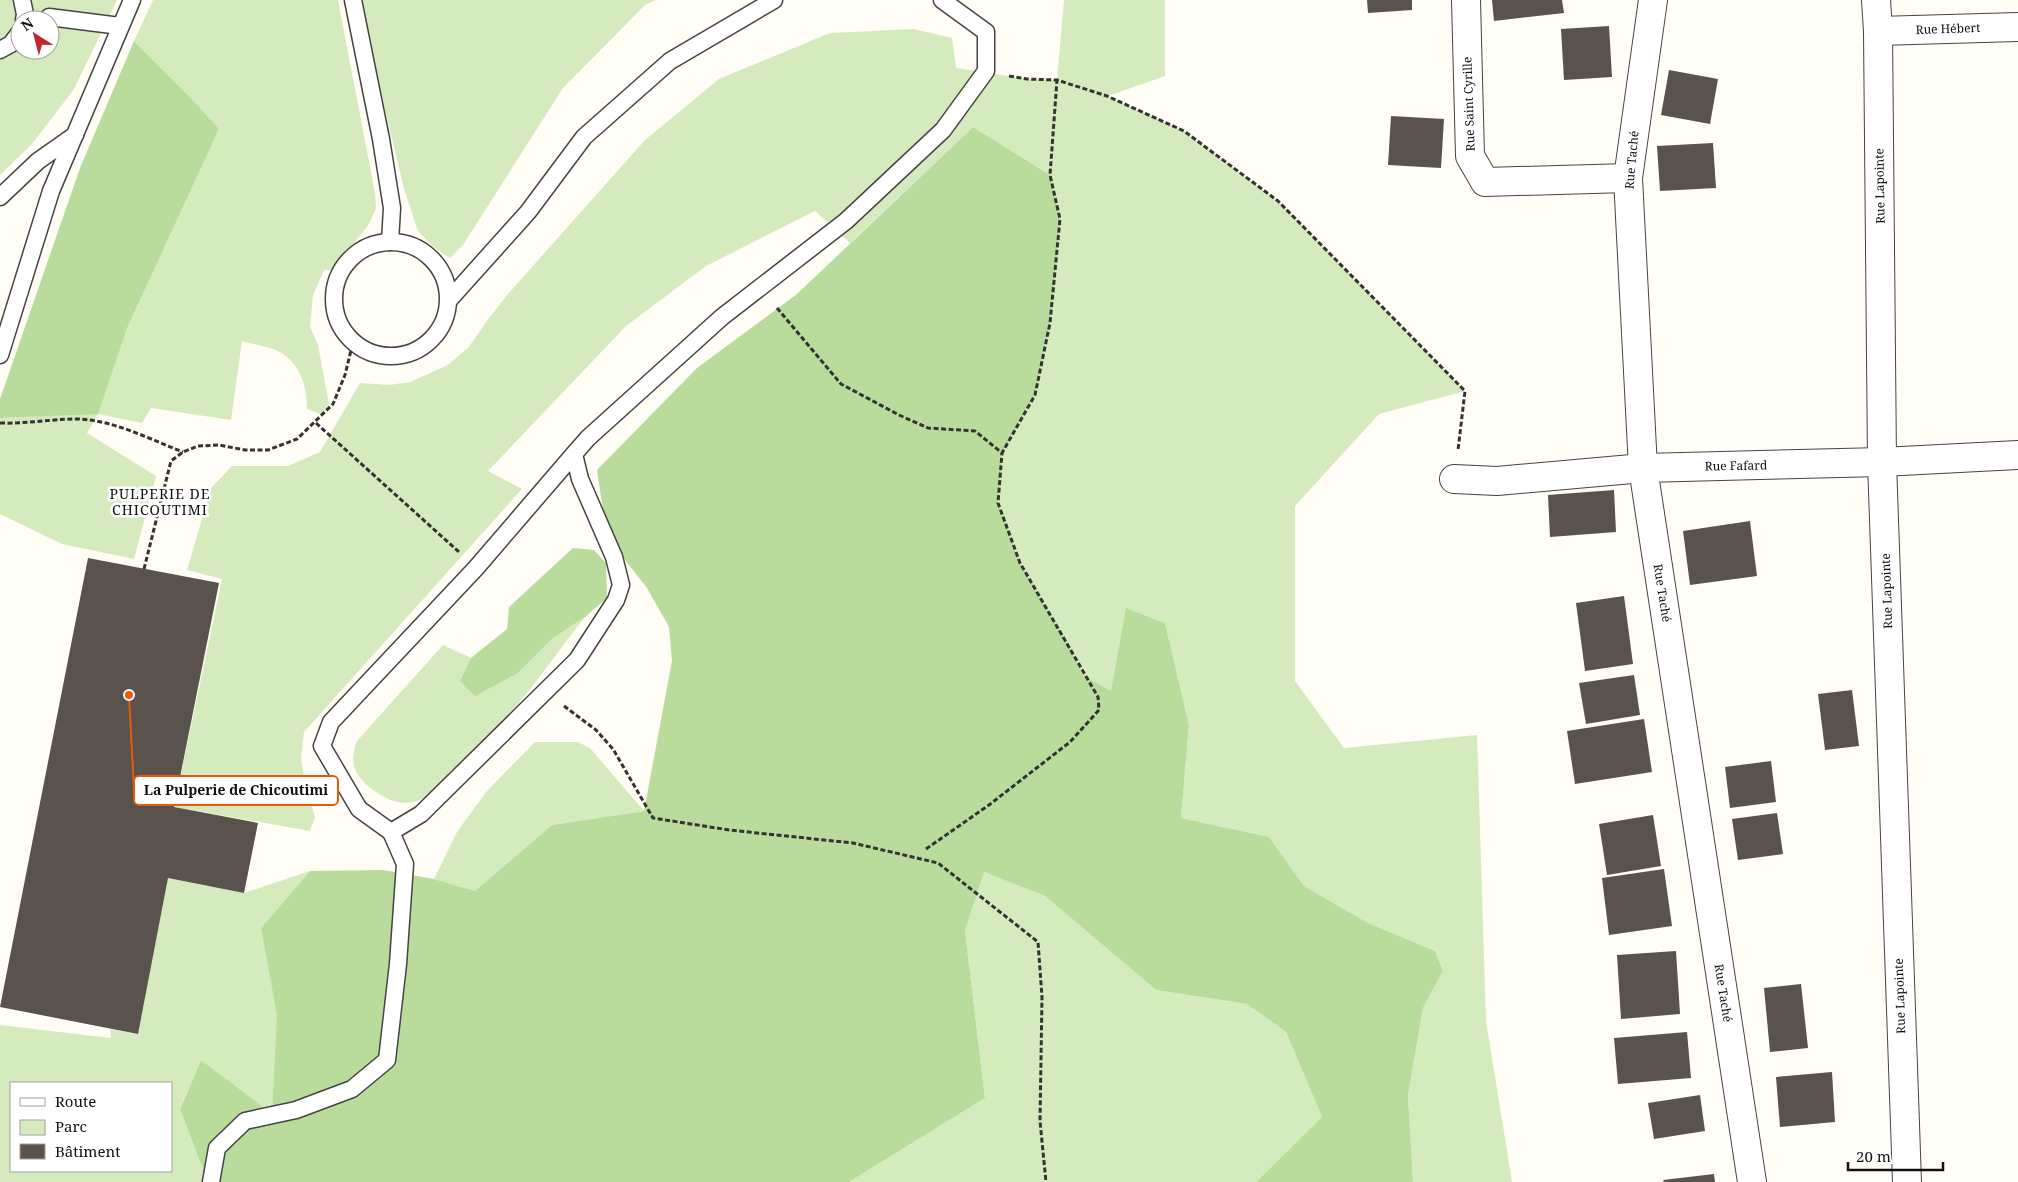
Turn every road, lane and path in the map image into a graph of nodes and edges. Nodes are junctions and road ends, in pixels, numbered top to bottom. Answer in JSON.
{"nodes":[{"id":1,"x":132,"y":0,"type":"edge"},
{"id":2,"x":353,"y":0,"type":"edge"},
{"id":3,"x":774,"y":0,"type":"edge"},
{"id":4,"x":942,"y":0,"type":"edge"},
{"id":5,"x":1466,"y":0,"type":"edge"},
{"id":6,"x":1654,"y":0,"type":"edge"},
{"id":7,"x":1876,"y":0,"type":"edge"},
{"id":8,"x":60,"y":18,"type":"edge"},
{"id":9,"x":120,"y":26,"type":"junction"},
{"id":10,"x":2018,"y":27,"type":"edge"},
{"id":11,"x":1878,"y":32,"type":"junction"},
{"id":12,"x":986,"y":71,"type":"junction"},
{"id":13,"x":1057,"y":80,"type":"junction"},
{"id":14,"x":75,"y":135,"type":"junction"},
{"id":15,"x":1628,"y":178,"type":"junction"},
{"id":16,"x":0,"y":197,"type":"edge"},
{"id":17,"x":390,"y":242,"type":"junction"},
{"id":18,"x":449,"y":300,"type":"junction"},
{"id":19,"x":777,"y":308,"type":"dead end"},
{"id":20,"x":353,"y":342,"type":"junction"},
{"id":21,"x":0,"y":355,"type":"edge"},
{"id":22,"x":316,"y":422,"type":"junction"},
{"id":23,"x":0,"y":423,"type":"edge"},
{"id":24,"x":182,"y":452,"type":"junction"},
{"id":25,"x":1002,"y":453,"type":"junction"},
{"id":26,"x":574,"y":454,"type":"junction"},
{"id":27,"x":2018,"y":455,"type":"edge"},
{"id":28,"x":1882,"y":462,"type":"junction"},
{"id":29,"x":1643,"y":468,"type":"junction"},
{"id":30,"x":1454,"y":479,"type":"joint"},
{"id":31,"x":476,"y":568,"type":"junction"},
{"id":32,"x":144,"y":569,"type":"dead end"},
{"id":33,"x":544,"y":692,"type":"junction"},
{"id":34,"x":391,"y":832,"type":"junction"},
{"id":35,"x":926,"y":849,"type":"dead end"},
{"id":36,"x":211,"y":1182,"type":"edge"},
{"id":37,"x":1046,"y":1182,"type":"edge"},
{"id":38,"x":1752,"y":1182,"type":"edge"},
{"id":39,"x":1907,"y":1182,"type":"edge"}],
"edges":[{"from":1,"to":9,"type":"lane"},
{"from":2,"to":17,"type":"lane"},
{"from":3,"to":18,"type":"lane"},
{"from":4,"to":12,"type":"lane"},
{"from":5,"to":15,"type":"street","name":"Rue Saint Cyrille"},
{"from":6,"to":15,"type":"street","name":"Rue Taché"},
{"from":7,"to":11,"type":"street","name":"Rue Lapointe"},
{"from":8,"to":9,"type":"lane"},
{"from":9,"to":14,"type":"lane"},
{"from":10,"to":11,"type":"street","name":"Rue Hébert"},
{"from":11,"to":28,"type":"street","name":"Rue Lapointe"},
{"from":12,"to":13,"type":"path"},
{"from":12,"to":26,"type":"lane"},
{"from":13,"to":25,"type":"path"},
{"from":13,"to":30,"type":"path"},
{"from":14,"to":16,"type":"lane"},
{"from":14,"to":21,"type":"lane"},
{"from":15,"to":29,"type":"street","name":"Rue Taché"},
{"from":17,"to":18,"type":"lane"},
{"from":17,"to":20,"type":"lane"},
{"from":18,"to":20,"type":"lane"},
{"from":19,"to":25,"type":"path"},
{"from":20,"to":22,"type":"path"},
{"from":22,"to":24,"type":"path"},
{"from":22,"to":31,"type":"path"},
{"from":23,"to":24,"type":"path"},
{"from":24,"to":32,"type":"path"},
{"from":25,"to":35,"type":"path"},
{"from":26,"to":31,"type":"lane"},
{"from":26,"to":33,"type":"lane"},
{"from":27,"to":28,"type":"street","name":"Rue Fafard"},
{"from":28,"to":29,"type":"street","name":"Rue Fafard"},
{"from":28,"to":39,"type":"street","name":"Rue Lapointe"},
{"from":29,"to":30,"type":"street","name":"Rue Fafard"},
{"from":29,"to":38,"type":"street","name":"Rue Taché"},
{"from":31,"to":34,"type":"lane"},
{"from":33,"to":34,"type":"lane"},
{"from":33,"to":37,"type":"path"},
{"from":34,"to":36,"type":"lane"}]}
